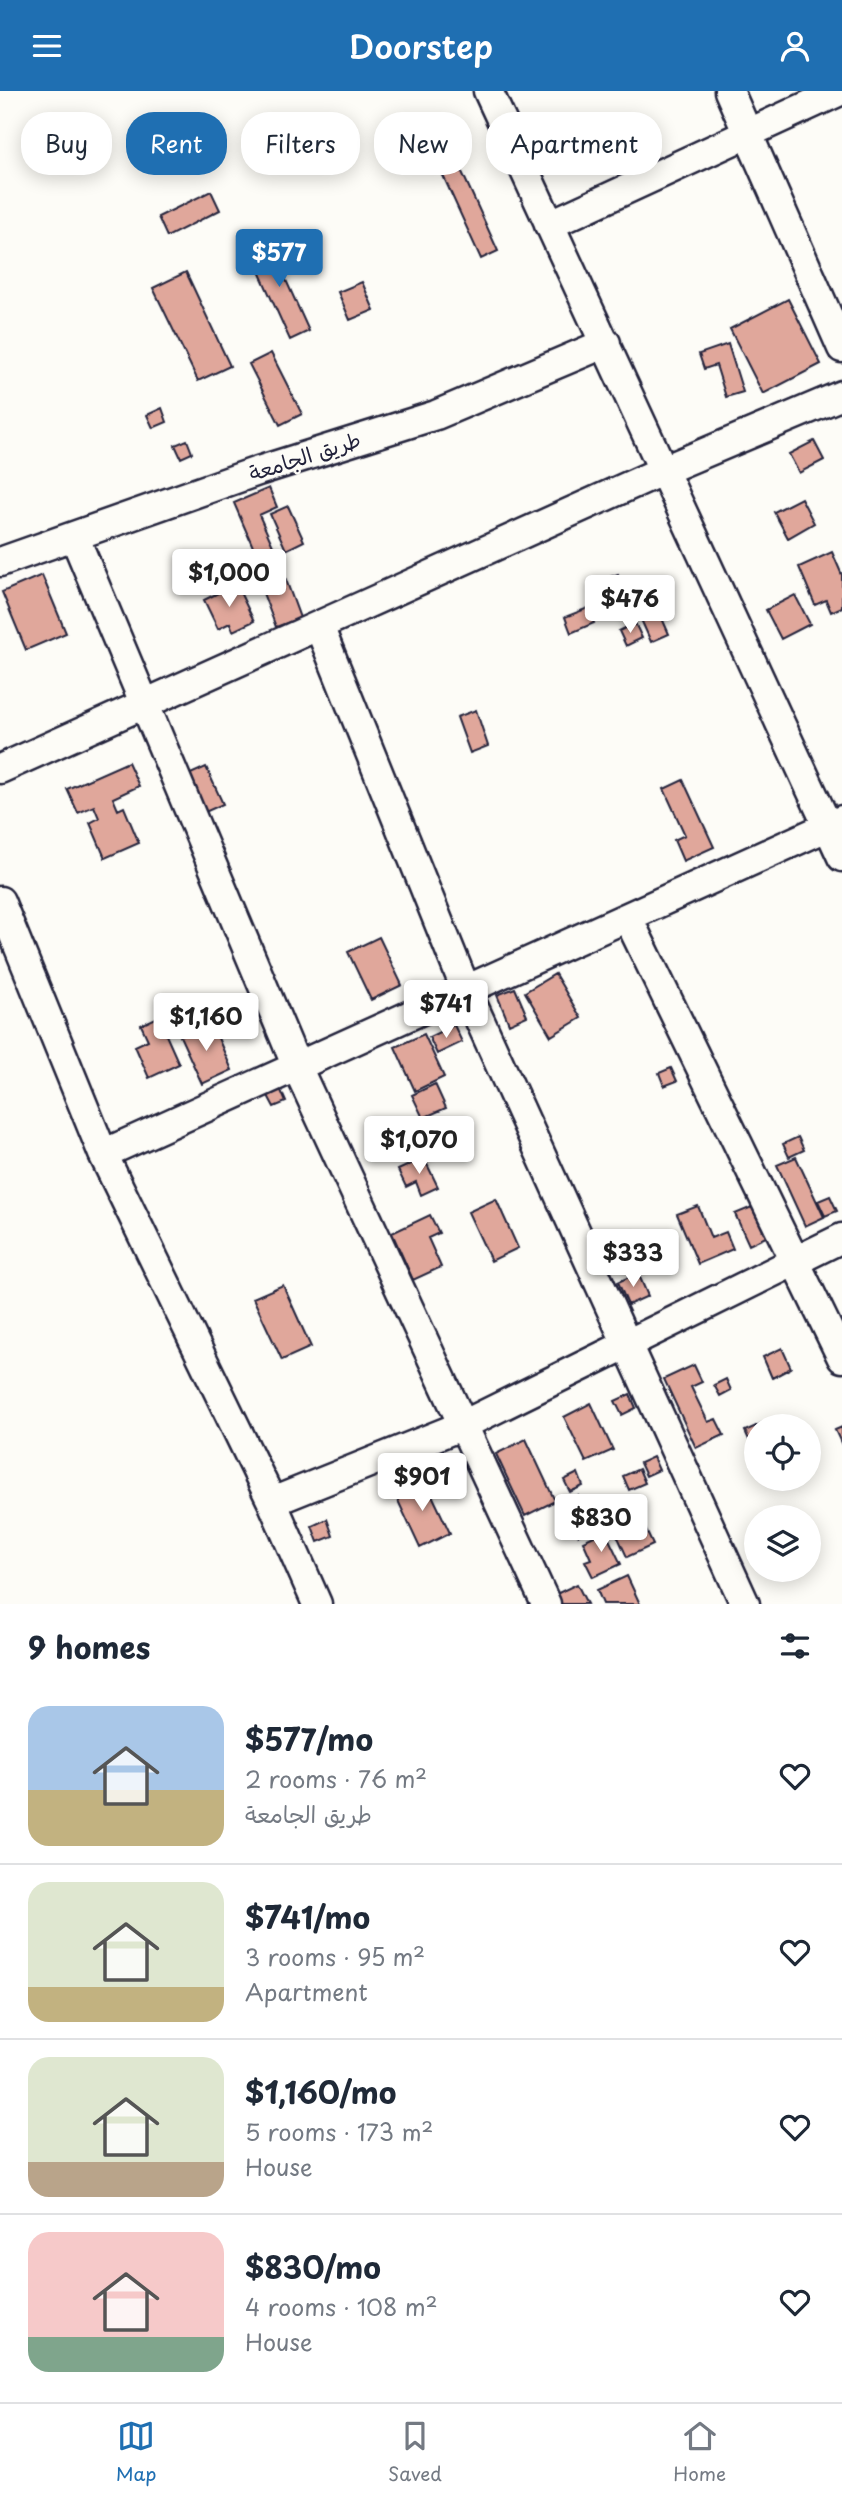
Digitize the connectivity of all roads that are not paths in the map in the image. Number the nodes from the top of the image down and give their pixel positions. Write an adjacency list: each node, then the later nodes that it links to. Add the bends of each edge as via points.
1 (488, 91): 5 (street)
2 (729, 91): 4 (street)
3 (840, 91): 4 (street)
4 (747, 133): 5 (street); 7 (street)
5 (549, 225): 6 (street)
6 (606, 343): 9 (street); 10 (street, طريق الجامعة, via 436,415 258,471)
7 (842, 348)
8 (842, 395): 9 (street)
9 (664, 470): 12 (street); 15 (street)
10 (75, 538): 11 (street, طريق الجامعة); 13 (street)
11 (0, 562)
12 (319, 626): 13 (street); 19 (street)
13 (144, 704): 14 (street); 20 (street)
14 (0, 769)
15 (835, 823): 16 (street); 18 (street)
16 (842, 857)
17 (0, 901): 21 (street)
18 (628, 918): 19 (street); 23 (street)
19 (466, 991): 20 (street); 24 (street)
20 (296, 1067): 21 (street); 26 (street)
21 (103, 1154): 27 (street)
22 (842, 1238): 23 (street)
23 (796, 1260): 24 (street); 25 (street)
24 (627, 1344): 26 (street); 30 (street)
25 (842, 1358)
26 (461, 1426): 27 (street); 29 (street)
27 (272, 1502): 28 (street)
28 (317, 1604)
29 (546, 1604)
30 (745, 1604)

